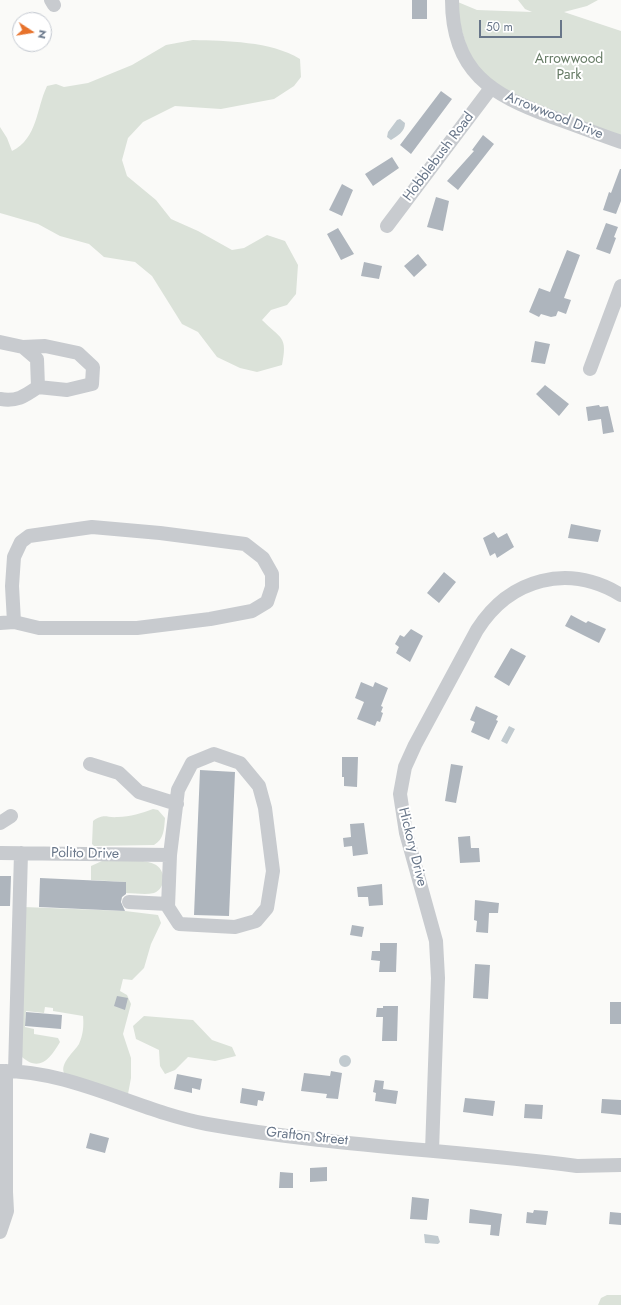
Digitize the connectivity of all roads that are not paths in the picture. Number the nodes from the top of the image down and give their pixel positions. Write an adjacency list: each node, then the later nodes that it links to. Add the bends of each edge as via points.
1 (452, 0): 2 (street, Arrowwood Drive, via 454,30 459,45 473,69)
2 (491, 88): 3 (street, Arrowwood Drive, via 522,106); 4 (street, Hobblebush Road)
3 (621, 142)
4 (387, 226)
5 (621, 286): 8 (street)
6 (0, 342): 7 (street)
7 (23, 347): 9 (street, via 37,359); 9 (street, via 45,346 78,353 93,367 92,384 67,390)
8 (590, 369)
9 (38, 387): 10 (street, via 21,399)
10 (0, 399)
11 (621, 595): 23 (street, Hickory Drive, via 595,583 559,578 535,583 513,592 502,600 477,630 405,767 400,794 401,806 406,833 433,925 438,959)
12 (14, 622): 12 (street, via 40,628 137,628 231,615 252,611 267,602 272,588 272,574 263,558 246,544 92,527 44,532 29,536 21,542 14,557); 13 (street)
13 (0, 623)
14 (90, 764): 15 (street, via 119,773 139,792)
15 (176, 804): 18 (street); 20 (street, via 178,790 192,763 214,754 240,763 259,786 265,808 273,871 267,908 256,922 235,927 179,924)
16 (0, 853): 17 (street, Polito Drive)
17 (21, 853): 18 (street, Polito Drive); 21 (street)
18 (170, 855): 20 (street)
19 (129, 902): 20 (street)
20 (168, 904)
21 (7, 1071): 22 (street); 23 (street, Grafton Street, via 59,1078 169,1114 206,1123 291,1136)
22 (3, 1107): 25 (street)
23 (432, 1151): 24 (street, Grafton Street, via 578,1166)
24 (621, 1165)
25 (3, 1192): 26 (street, via 7,1211)
26 (0, 1232)

